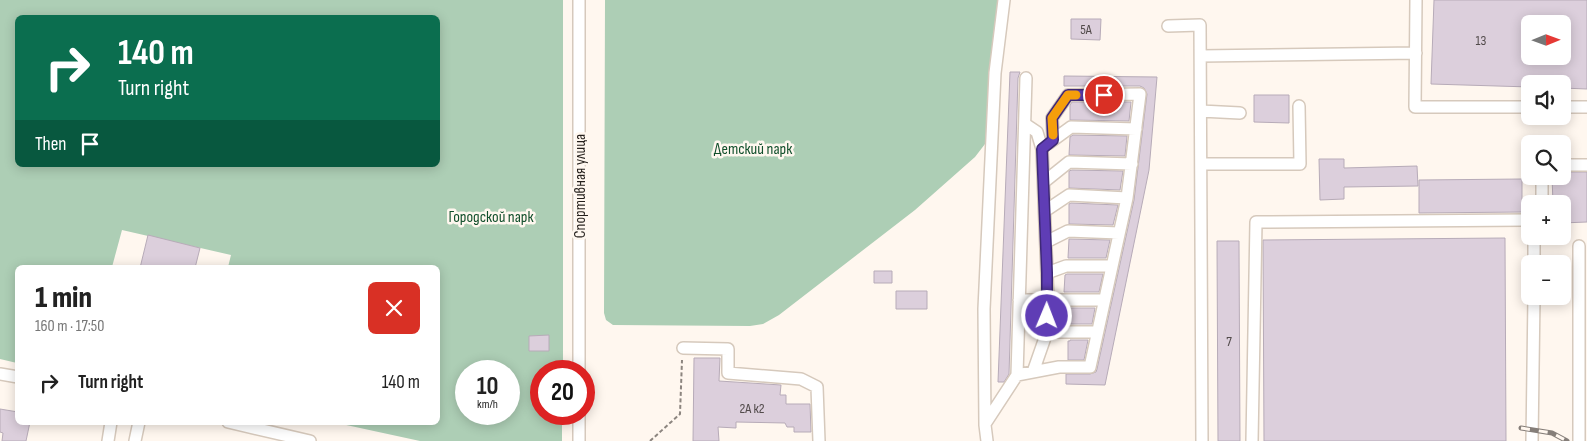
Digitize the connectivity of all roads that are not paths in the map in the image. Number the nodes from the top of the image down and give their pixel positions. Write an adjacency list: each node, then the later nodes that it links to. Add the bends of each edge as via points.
1 (579, 0): 38 (street, Спортивная улица)
2 (1004, 0): 47 (street, via 996,73 984,299)
3 (1416, 0): 5 (street)
4 (1168, 26): 6 (street, via 1200,25)
5 (1416, 53): 6 (street); 9 (street, via 1415,107)
6 (1201, 56): 12 (street)
7 (1026, 78): 14 (street)
8 (1299, 106): 19 (street, via 1300,164)
9 (1521, 107)
10 (1571, 107): 11 (street)
11 (1587, 107)
12 (1201, 111): 13 (street); 19 (street)
13 (1240, 112)
14 (1025, 124): 17 (street, via 1036,132); 31 (street)
15 (1136, 129): 16 (street, via 1071,127); 16 (street, via 1140,94 1068,95 1052,118); 18 (street)
16 (1053, 140): 17 (street)
17 (1042, 149): 22 (street)
18 (1132, 164): 22 (street, via 1069,162); 23 (street)
19 (1201, 164): 54 (street)
20 (1587, 165): 21 (street)
21 (1571, 166)
22 (1044, 182): 24 (street)
23 (1127, 198): 24 (street, via 1069,196); 26 (street)
24 (1045, 211): 27 (street)
25 (1521, 220): 55 (street, via 1256,222)
26 (1119, 233): 27 (street, via 1068,231); 29 (street)
27 (1046, 242): 30 (street)
28 (1580, 246): 57 (street)
29 (1112, 266): 30 (street, via 1066,266); 33 (street)
30 (1047, 273): 32 (street)
31 (1020, 300): 32 (street); 41 (street)
32 (1048, 300): 33 (street); 35 (street)
33 (1104, 300): 36 (street)
34 (1534, 305): 56 (street)
35 (1047, 332): 36 (street); 39 (street)
36 (1098, 332): 39 (street, via 1090,367 1059,367)
37 (683, 348): 52 (street, via 728,349 728,373 801,379 817,387)
38 (579, 360)
39 (1033, 372): 41 (street)
40 (0, 374): 42 (street)
41 (1017, 375): 47 (street)
42 (15, 377)
43 (111, 425): 48 (street)
44 (138, 425): 49 (street)
45 (241, 425): 50 (street)
46 (579, 425): 51 (street)
47 (985, 425): 53 (street)
48 (108, 441)
49 (135, 441)
50 (310, 441)
51 (579, 441)
52 (819, 441)
53 (986, 441)
54 (1202, 441)
55 (1252, 441)
56 (1532, 441)
57 (1579, 441)

